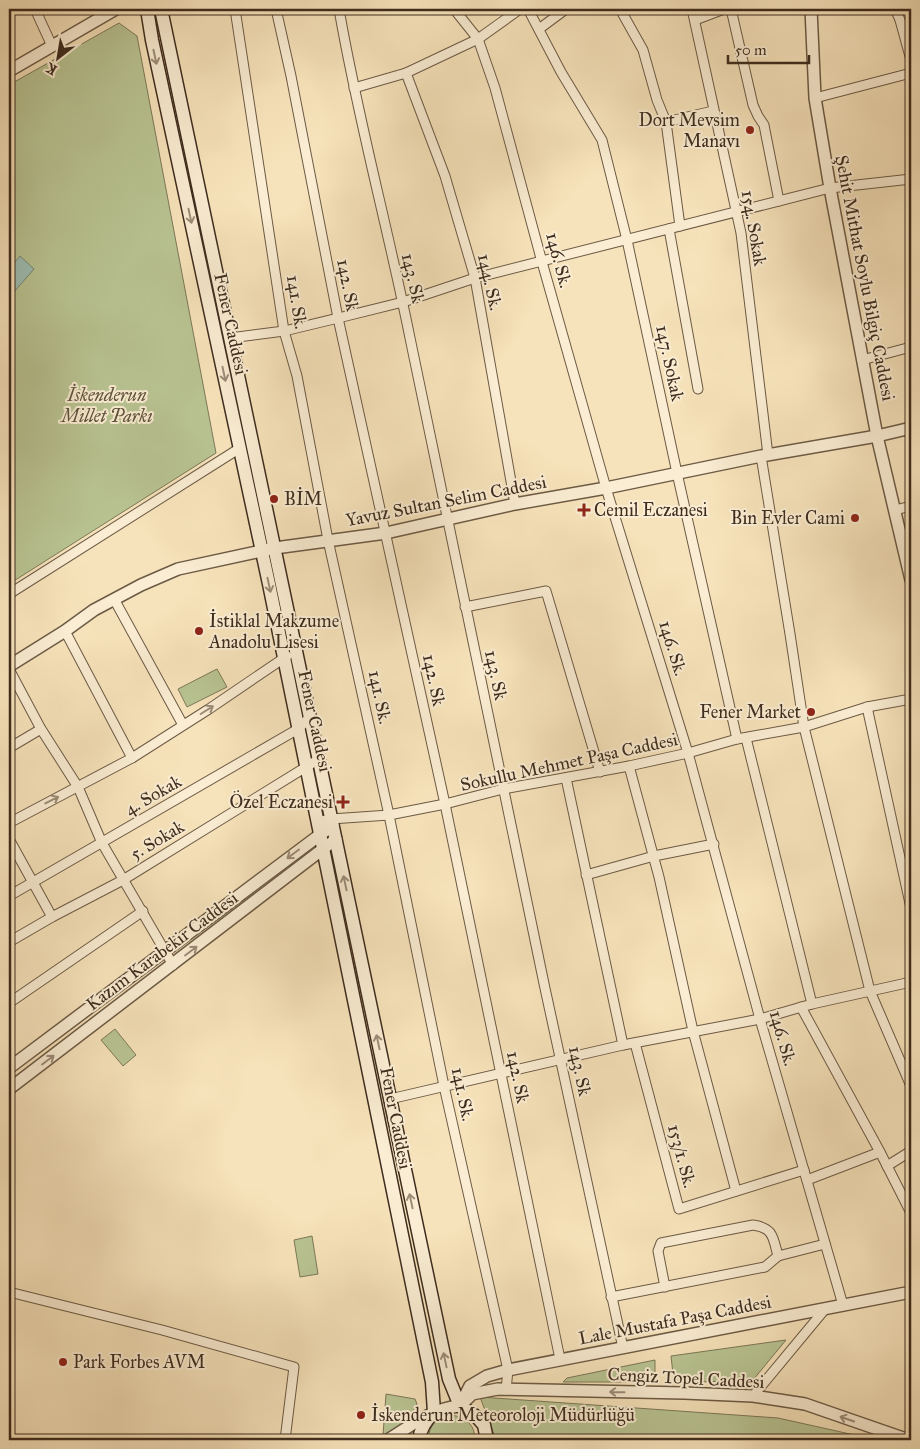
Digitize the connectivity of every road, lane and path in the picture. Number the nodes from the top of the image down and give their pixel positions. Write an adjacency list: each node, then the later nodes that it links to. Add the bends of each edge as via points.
1 (35, 9): 22 (street)
2 (116, 9): 18 (street)
3 (147, 9): 49 (main road, Fener Caddesi, one-way to 49)
4 (161, 9): 43 (main road, Fener Caddesi)
5 (235, 9): 42 (street, 141. Sk.)
6 (276, 9): 41 (street, 142. Sk, via 292,76)
7 (339, 9): 27 (street, 143. Sk)
8 (454, 9): 21 (street, 146. Sk.)
9 (520, 9): 21 (street)
10 (528, 9): 20 (street, 147. Sokak)
11 (566, 9): 20 (street)
12 (620, 9): 30 (street, via 643,50)
13 (692, 9): 19 (street, 154. Sokak)
14 (724, 9): 19 (street)
15 (731, 9): 33 (street, via 752,105 764,125)
16 (811, 9): 28 (street, Şehit Mithat Soylu Bilgiç Caddesi)
17 (894, 9): 23 (street)
18 (102, 12): 22 (street)
19 (695, 20): 29 (street, 154. Sokak)
20 (539, 29): 37 (street, 147. Sokak, via 602,140)
21 (478, 39): 26 (street); 38 (street, 146. Sk., via 495,88)
22 (52, 46): 24 (street)
23 (911, 60)
24 (9, 71)
25 (911, 73): 28 (street)
26 (406, 74): 27 (street); 39 (street, 144. Sk., via 445,176)
27 (354, 88): 40 (street, 143. Sk)
28 (814, 98): 32 (street, Şehit Mithat Soylu Bilgiç Caddesi)
29 (713, 112): 30 (street); 34 (street, 154. Sokak)
30 (666, 122): 35 (street)
31 (911, 179): 32 (street)
32 (830, 188): 33 (street); 45 (street, Şehit Mithat Soylu Bilgiç Caddesi)
33 (779, 201): 34 (street)
34 (735, 212): 35 (street); 50 (street, 154. Sokak, via 741,233)
35 (680, 226): 36 (street)
36 (668, 229): 37 (street); 46 (street)
37 (627, 240): 38 (street); 51 (street, 147. Sokak)
38 (542, 262): 39 (street); 52 (street, 146. Sk.)
39 (475, 278): 40 (street); 53 (street, 144. Sk.)
40 (402, 302): 41 (street); 56 (street, 143. Sk)
41 (338, 318): 42 (street); 57 (street, 142. Sk)
42 (284, 331): 43 (street); 58 (street, 141. Sk., via 297,376)
43 (230, 338): 59 (main road, Fener Caddesi)
44 (911, 347): 45 (street)
45 (862, 360): 48 (street, Şehit Mithat Soylu Bilgiç Caddesi)
46 (698, 389)
47 (911, 428): 48 (street, Yavuz Sultan Selim Caddesi)
48 (877, 436): 50 (street, Yavuz Sultan Selim Caddesi); 55 (street, Şehit Mithat Soylu Bilgiç Caddesi)
49 (240, 448): 60 (main road, Fener Caddesi); 63 (street)
50 (764, 456): 51 (street, Yavuz Sultan Selim Caddesi); 74 (street, 154. Sokak)
51 (677, 473): 52 (street, Yavuz Sultan Selim Caddesi); 77 (street, 147. Sokak)
52 (606, 488): 53 (street, Yavuz Sultan Selim Caddesi); 79 (street, 146. Sk.)
53 (515, 504): 56 (street, Yavuz Sultan Selim Caddesi)
54 (911, 506): 55 (street)
55 (894, 510): 61 (street, Şehit Mithat Soylu Bilgiç Caddesi)
56 (447, 520): 57 (street, Yavuz Sultan Selim Caddesi); 65 (street, 143. Sk)
57 (386, 533): 58 (street, Yavuz Sultan Selim Caddesi); 88 (street, 142. Sk)
58 (328, 540): 59 (street, Yavuz Sultan Selim Caddesi); 89 (street, 141. Sk.)
59 (275, 548): 60 (street, Yavuz Sultan Selim Caddesi); 67 (main road, Fener Caddesi)
60 (262, 551): 64 (street, Yavuz Sultan Selim Caddesi, via 178,569); 68 (main road, Fener Caddesi, one-way to 68)
61 (909, 558): 62 (street, Şehit Mithat Soylu Bilgiç Caddesi)
62 (911, 580)
63 (9, 594)
64 (114, 599): 66 (street, Yavuz Sultan Selim Caddesi); 73 (street)
65 (465, 607): 84 (street, via 546,591); 87 (street, 143. Sk)
66 (65, 631): 69 (street, Yavuz Sultan Selim Caddesi); 80 (street)
67 (296, 648): 68 (street); 72 (main road, Fener Caddesi)
68 (284, 658): 73 (street, one-way to 68); 76 (main road, Fener Caddesi)
69 (9, 667): 75 (street)
70 (911, 699): 71 (street, Sokullu Mehmet Paşa Caddesi)
71 (867, 707): 74 (street, Sokullu Mehmet Paşa Caddesi); 103 (street)
72 (310, 717): 76 (street, 4. Sokak); 81 (main road, Fener Caddesi)
73 (183, 725): 80 (street)
74 (804, 727): 77 (street, Sokullu Mehmet Paşa Caddesi); 110 (street, 154. Sokak)
75 (41, 729): 78 (street); 86 (street)
76 (298, 729): 83 (main road, Fener Caddesi); 95 (street, 4. Sokak)
77 (742, 739): 79 (street, Sokullu Mehmet Paşa Caddesi); 112 (street, 147. Sokak)
78 (9, 748)
79 (688, 753): 82 (street, Sokullu Mehmet Paşa Caddesi); 96 (street, 146. Sk.)
80 (132, 758): 86 (street)
81 (319, 759): 83 (street, 5. Sokak); 91 (main road, Fener Caddesi)
82 (629, 766): 84 (street, Sokullu Mehmet Paşa Caddesi); 98 (street)
83 (307, 767): 92 (main road, Fener Caddesi); 100 (street, 5. Sokak)
84 (600, 772): 85 (street, Sokullu Mehmet Paşa Caddesi)
85 (566, 778): 87 (street, Sokullu Mehmet Paşa Caddesi); 99 (street)
86 (78, 787): 90 (street, one-way to 86); 95 (street)
87 (503, 789): 88 (street, Sokullu Mehmet Paşa Caddesi); 118 (street, 143. Sk)
88 (445, 804): 89 (street, Sokullu Mehmet Paşa Caddesi); 120 (street, 142. Sk)
89 (389, 815): 91 (street, Sokullu Mehmet Paşa Caddesi); 121 (street, 141. Sk.)
90 (9, 822)
91 (332, 822): 92 (street, Kazım Karabekir Caddesi); 94 (main road, Fener Caddesi)
92 (319, 827): 97 (main road, Fener Caddesi); 107 (street, Kazım Karabekir Caddesi, one-way to 107)
93 (9, 839): 101 (street)
94 (336, 839): 97 (street, Kazım Karabekir Caddesi); 124 (main road, Fener Caddesi, one-way to 94)
95 (102, 843): 100 (street); 101 (street, 4. Sokak)
96 (714, 844): 98 (street); 114 (street, 146. Sk.)
97 (324, 850): 108 (street, Kazım Karabekir Caddesi, one-way to 97); 146 (main road, Fener Caddesi, via 432,1382)
98 (654, 856): 99 (street); 115 (street)
99 (586, 875): 117 (street)
100 (123, 880): 104 (street); 105 (street, 5. Sokak)
101 (32, 883): 102 (street, 4. Sokak); 105 (street)
102 (9, 896)
103 (911, 908)
104 (143, 911): 107 (street); 111 (street)
105 (52, 917): 106 (street, 5. Sokak)
106 (9, 942)
107 (165, 951): 108 (street); 119 (street, Kazım Karabekir Caddesi)
108 (173, 965): 123 (street, Kazım Karabekir Caddesi, one-way to 108)
109 (911, 982): 110 (street)
110 (870, 991): 112 (street); 122 (street)
111 (9, 1003)
112 (812, 1004): 113 (street)
113 (801, 1007): 114 (street); 126 (street)
114 (760, 1019): 115 (street); 128 (street, 146. Sk.)
115 (693, 1032): 116 (street); 130 (street)
116 (635, 1043): 117 (street); 130 (street, 153/1. Sk., via 679,1208)
117 (623, 1045): 118 (street)
118 (560, 1058): 120 (street); 137 (street, 143. Sk)
119 (9, 1068)
120 (500, 1074): 121 (street); 141 (street, 142. Sk)
121 (444, 1086): 124 (street); 142 (street, 141. Sk.)
122 (911, 1086)
123 (9, 1090)
124 (390, 1099): 145 (main road, Fener Caddesi, one-way to 124, via 449,1379)
125 (911, 1151): 127 (street)
126 (880, 1152): 127 (street); 129 (street)
127 (887, 1166): 131 (street)
128 (804, 1170): 129 (street, 146. Sk.); 130 (street, 153/1. Sk.)
129 (807, 1180): 132 (street, 146. Sk.)
130 (736, 1191)
131 (911, 1213)
132 (825, 1244): 133 (street); 138 (street, 146. Sk.)
133 (778, 1256): 134 (street, via 765,1267); 134 (street, via 768,1230 753,1226 661,1243 658,1251)
134 (665, 1287): 137 (street)
135 (9, 1292): 147 (street, via 162,1330 294,1368)
136 (911, 1292): 138 (street, Lale Mustafa Paşa Caddesi)
137 (611, 1297): 140 (street, 143. Sk)
138 (843, 1305): 139 (street, Lale Mustafa Paşa Caddesi)
139 (826, 1308): 140 (street, Lale Mustafa Paşa Caddesi); 144 (street)
140 (622, 1348): 141 (street, Lale Mustafa Paşa Caddesi)
141 (560, 1359): 142 (street, Lale Mustafa Paşa Caddesi)
142 (508, 1370): 143 (street, 141. Sk.); 145 (street, Lale Mustafa Paşa Caddesi, via 487,1376 470,1386)
143 (506, 1390): 144 (street, Cengiz Topel Caddesi, one-way to 143); 145 (street, Cengiz Topel Caddesi, via 472,1394)
144 (753, 1396): 151 (street, Cengiz Topel Caddesi, one-way to 144, via 805,1404)
145 (460, 1406): 146 (street); 150 (main road, via 478,1417)
146 (434, 1412): 148 (street); 149 (main road, via 425,1421)
147 (284, 1440)
148 (388, 1440)
149 (419, 1440)
150 (487, 1440)
151 (909, 1440)

